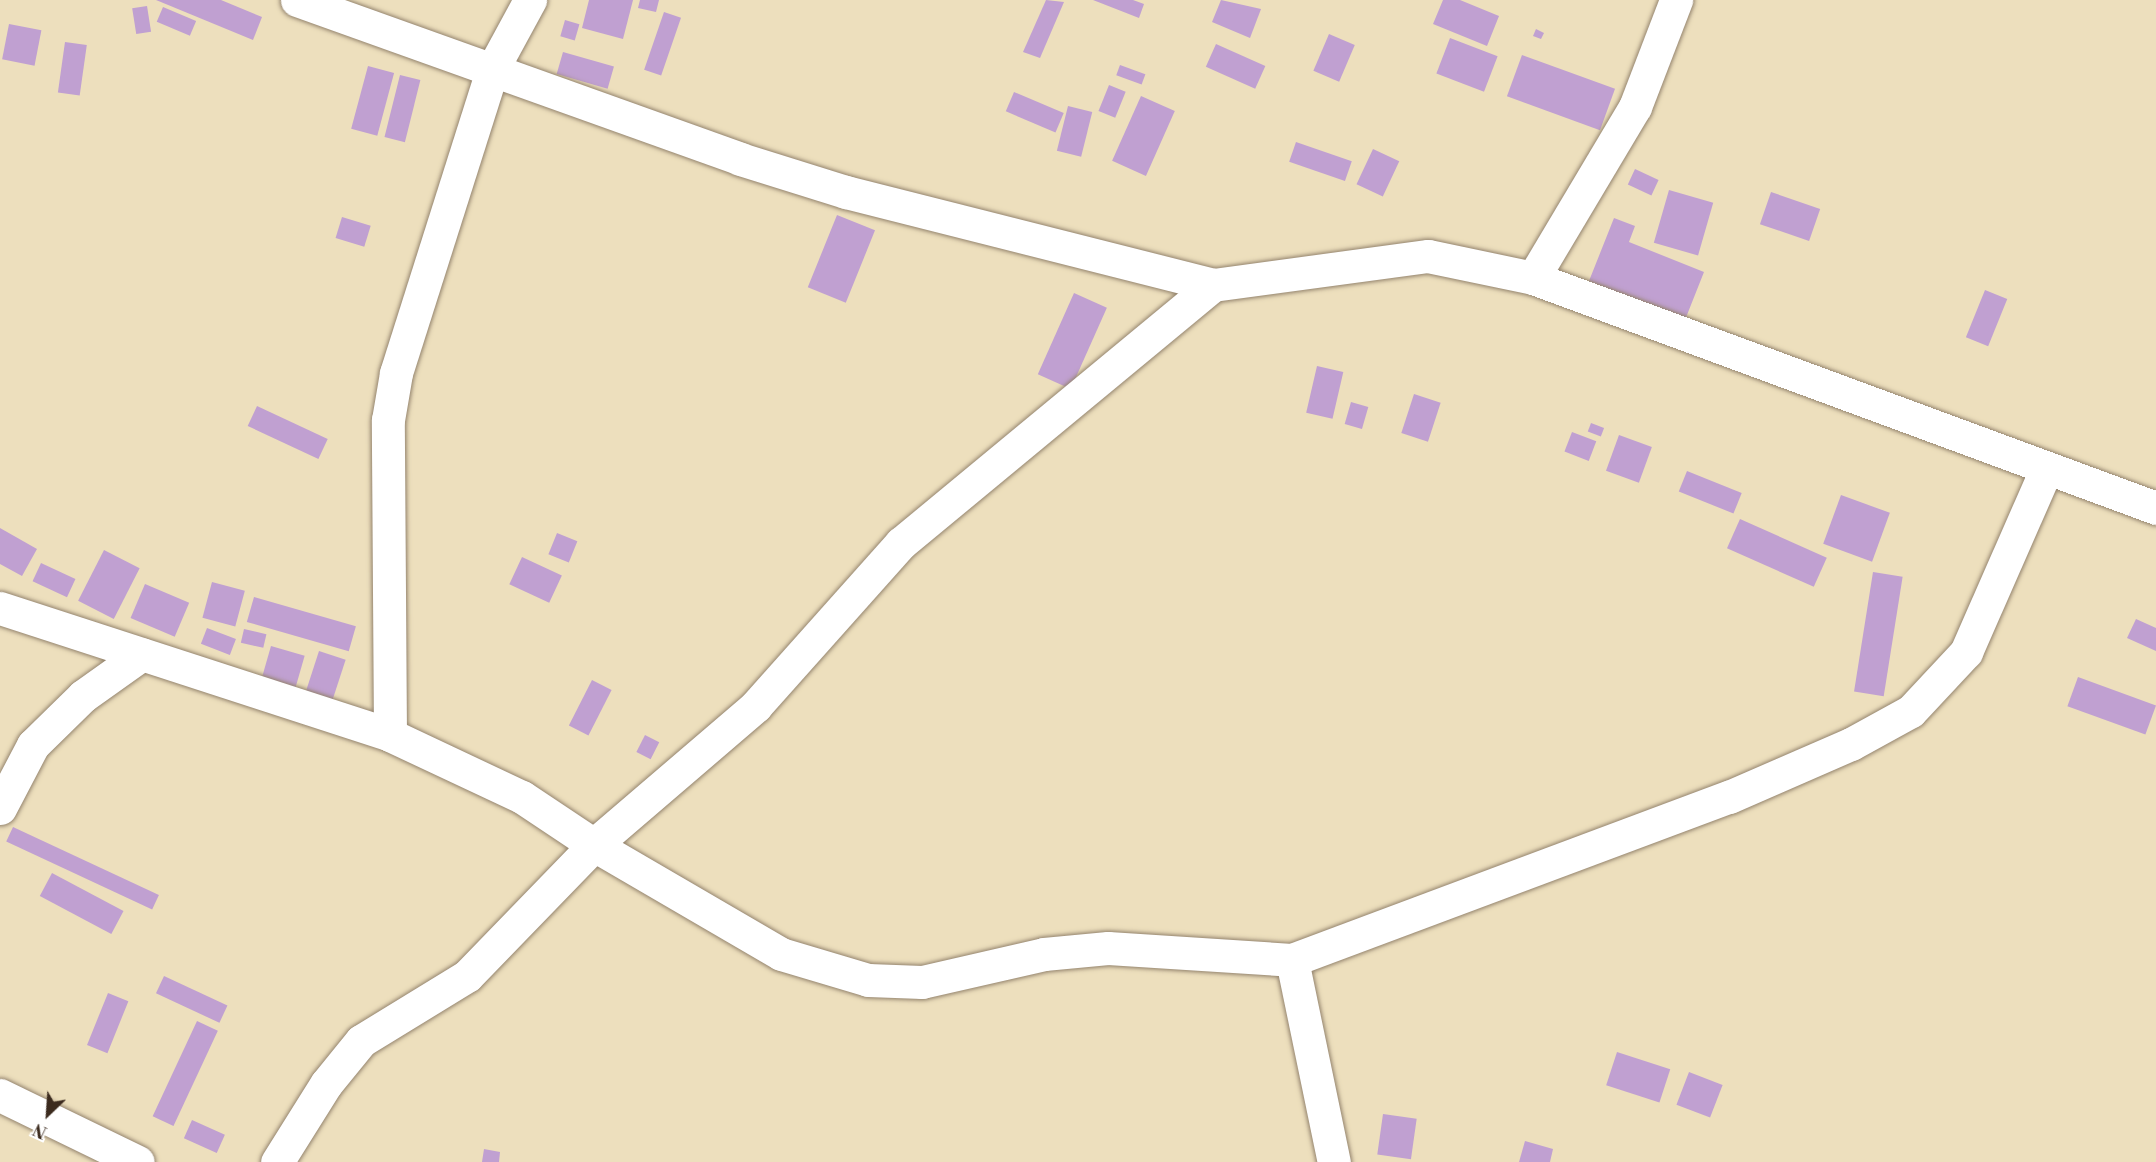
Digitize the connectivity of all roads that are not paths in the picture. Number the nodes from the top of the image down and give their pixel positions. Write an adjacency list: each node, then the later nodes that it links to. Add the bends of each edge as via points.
1 (297, 0): 4 (street)
2 (530, 0): 4 (street)
3 (1676, 0): 5 (street, via 1635,106)
4 (492, 70): 6 (street, via 846,192); 11 (street, via 396,373 388,420)
5 (1533, 278): 6 (street, via 1428,256); 7 (street)
6 (1214, 285): 13 (street, via 901,543 756,706)
7 (2046, 470): 8 (street); 14 (street, via 1966,652 1911,711 1851,744 1729,797)
8 (2156, 508)
9 (0, 608): 10 (street)
10 (142, 654): 11 (street); 12 (street, via 83,696 33,745)
11 (390, 735): 13 (street, via 522,796)
12 (0, 808)
13 (594, 845): 14 (street, via 781,954 868,980 922,982 1044,954 1108,948); 17 (street, via 467,976 361,1041 326,1084)
14 (1292, 960): 18 (street)
15 (0, 1095): 16 (street)
16 (138, 1162)
17 (277, 1162)
18 (1334, 1162)

